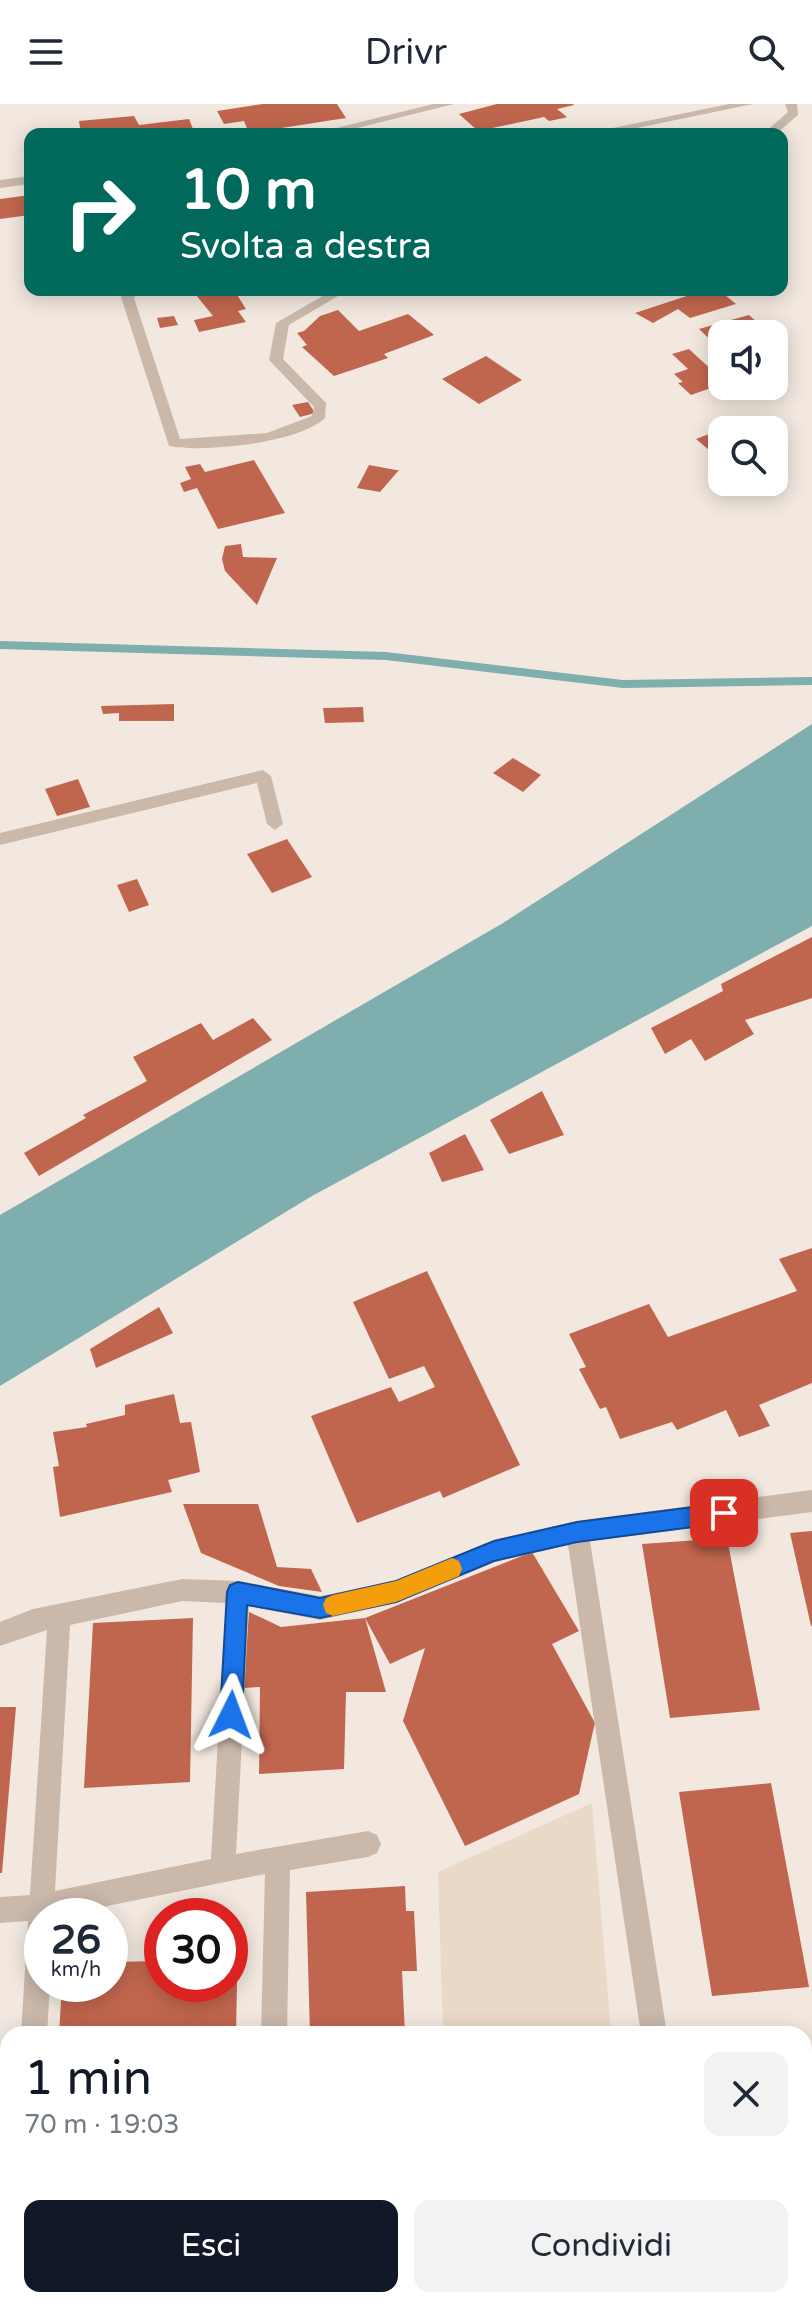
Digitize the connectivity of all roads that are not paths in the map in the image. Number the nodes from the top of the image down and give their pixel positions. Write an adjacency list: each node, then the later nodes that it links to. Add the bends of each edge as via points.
1 (448, 104): 4 (street)
2 (747, 104): 5 (street)
3 (791, 104): 6 (street, via 794,113)
4 (344, 128)
5 (621, 128)
6 (776, 128)
7 (24, 181): 8 (street)
8 (0, 184)
9 (128, 296): 10 (street, via 174,443 301,430 318,418 321,406 276,360 283,323)
10 (331, 296)
11 (275, 824): 12 (street, via 263,776)
12 (0, 839)
13 (812, 1501): 14 (street)
14 (577, 1532): 15 (street, via 494,1551 396,1592 320,1608); 28 (street)
15 (238, 1592): 16 (street, via 182,1590); 20 (street)
16 (59, 1616): 17 (street); 21 (street)
17 (0, 1634)
18 (368, 1844): 19 (street)
19 (278, 1859): 20 (street); 27 (street)
20 (223, 1869): 22 (street)
21 (41, 1898)
22 (83, 1898)
23 (24, 1908): 24 (street)
24 (0, 1910)
25 (36, 2002): 26 (street)
26 (34, 2026)
27 (274, 2026)
28 (653, 2026)

